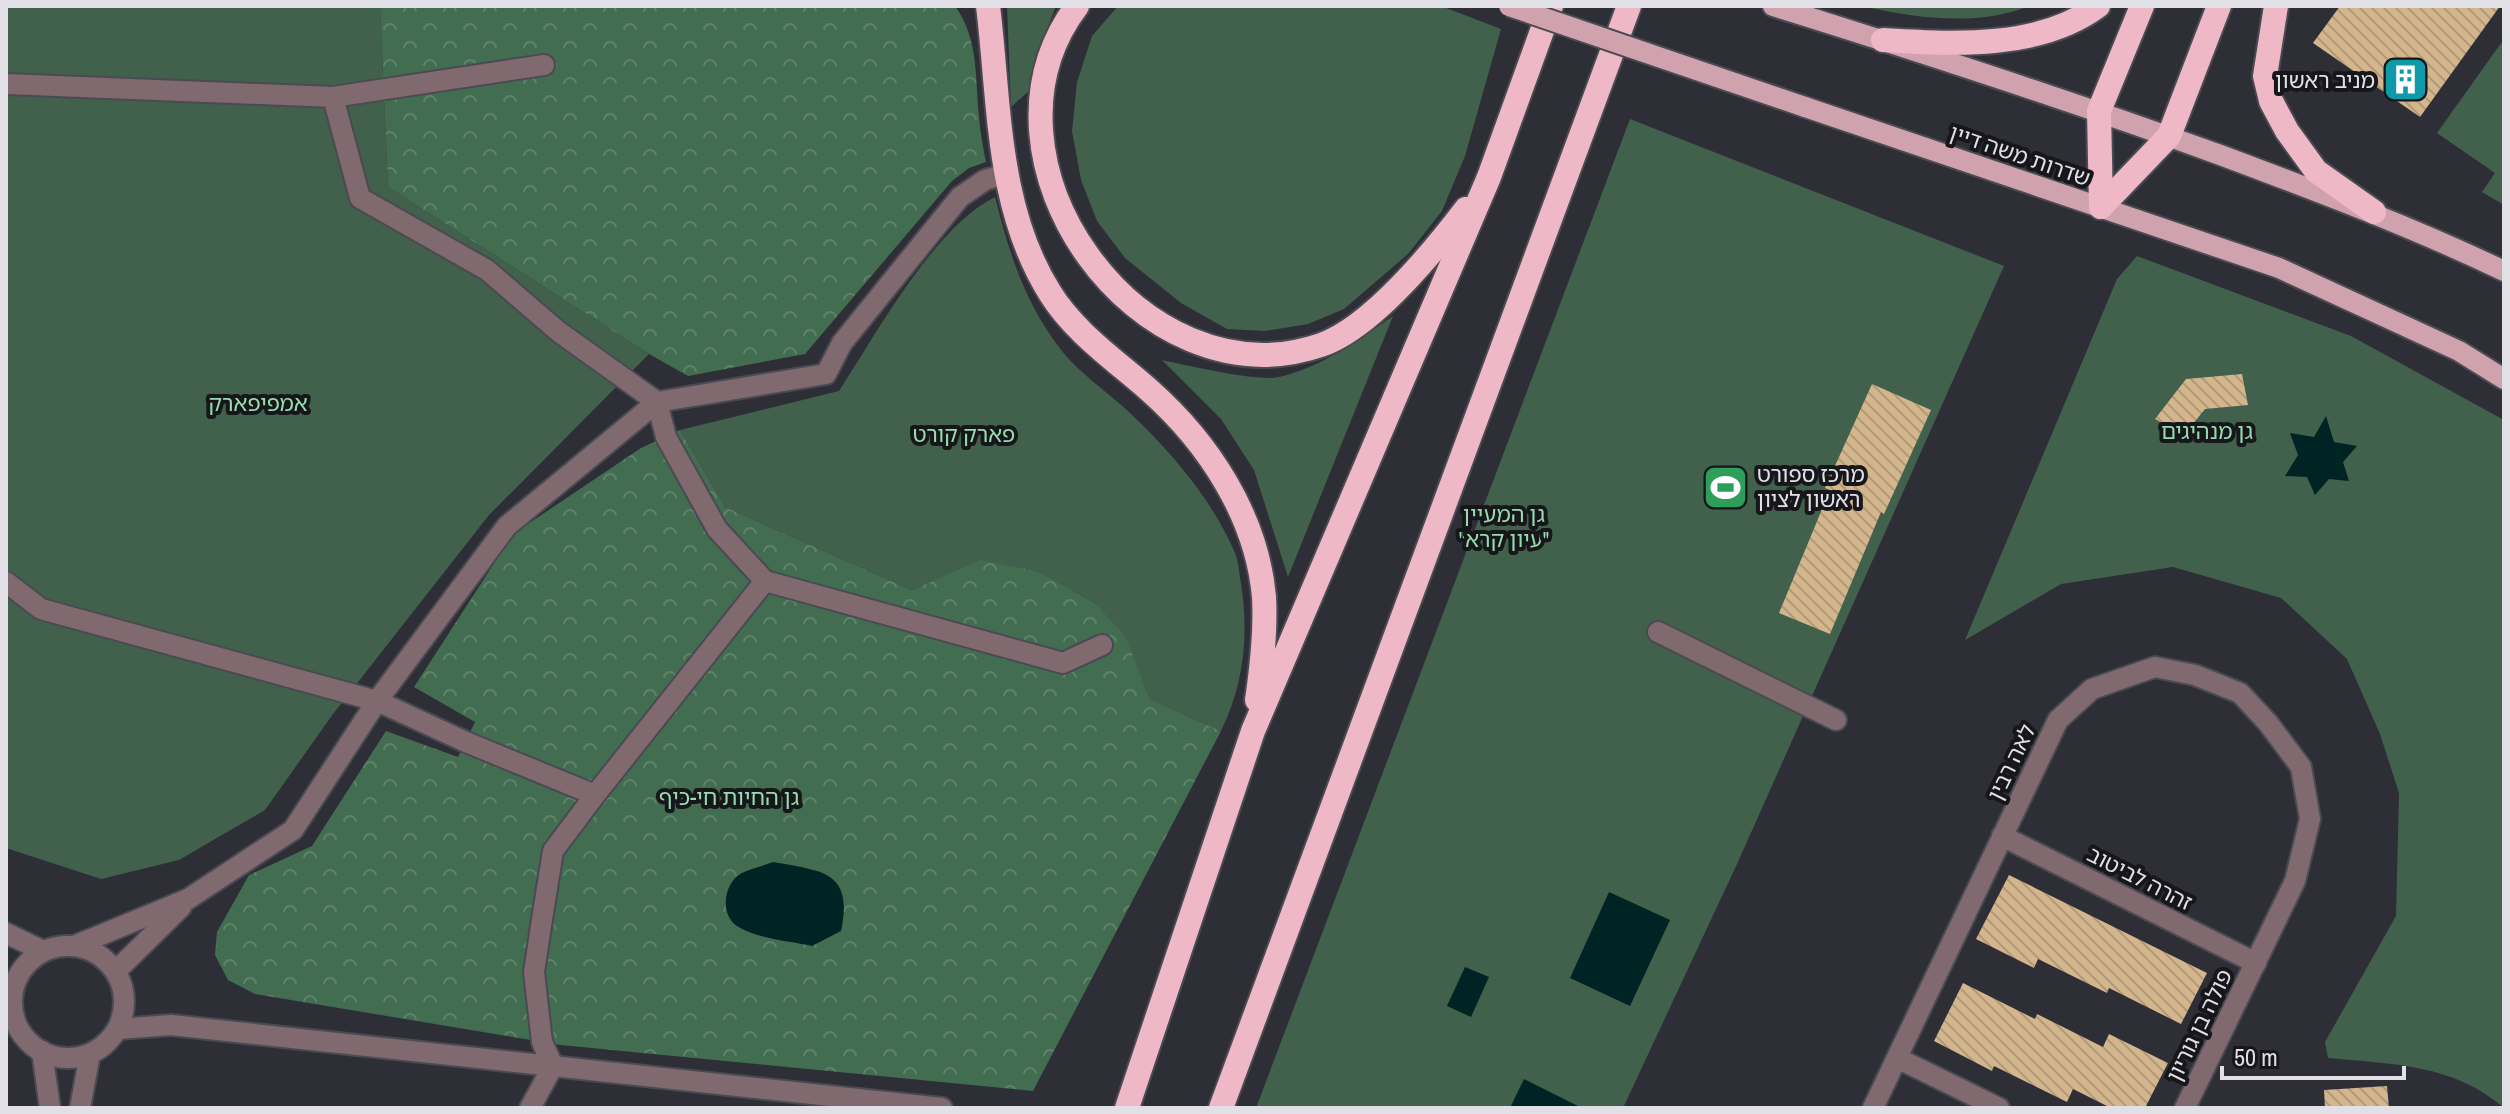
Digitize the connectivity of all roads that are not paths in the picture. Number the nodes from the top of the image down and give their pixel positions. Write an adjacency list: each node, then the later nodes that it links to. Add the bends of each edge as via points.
1 (980, 6): 14 (highway)
2 (988, 6): 14 (highway)
3 (1077, 6): 22 (highway, via 1053,50 1043,86 1045,162 1060,208 1084,252 1113,286 1186,340 1222,352 1258,355 1323,344 1358,324 1402,285)
4 (1509, 6): 23 (main road, שדרות משה דיין, bridge)
5 (1551, 6): 22 (highway)
6 (1629, 6): 18 (highway)
7 (1639, 6): 18 (highway)
8 (1773, 6): 13 (main road)
9 (2098, 6): 13 (highway, via 2054,28 2019,37 1934,43)
10 (2142, 6): 19 (highway)
11 (2219, 6): 20 (highway)
12 (2276, 6): 24 (highway, via 2265,76 2271,101 2316,171)
13 (1883, 40): 19 (main road)
14 (993, 43): 21 (highway)
15 (544, 65): 17 (street)
16 (6, 84): 17 (street)
17 (333, 97): 27 (street, via 360,198 487,270 559,332)
18 (1596, 99): 57 (highway)
19 (2099, 111): 20 (main road); 23 (highway)
20 (2169, 136): 23 (highway); 24 (main road)
21 (1005, 174): 27 (street, via 960,197 842,343 826,374); 34 (highway, via 1025,242 1050,294 1078,328 1189,430 1240,508 1258,558 1264,597)
22 (1489, 177): 34 (highway)
23 (2101, 207): 26 (main road, שדרות משה דיין, via 2279,268 2459,351)
24 (2374, 212): 25 (main road)
25 (2504, 271)
26 (2504, 379)
27 (657, 402): 28 (street, via 666,437 717,529); 32 (street, via 507,526)
28 (765, 581): 31 (street, via 1063,663); 35 (street)
29 (6, 582): 32 (street, via 41,609)
30 (1658, 632): 33 (street)
31 (1102, 645)
32 (377, 701): 35 (street); 37 (street, via 293,830)
33 (1836, 720)
34 (1253, 731): 56 (highway)
35 (595, 795): 50 (street, via 553,851 545,898 534,972 542,1042)
36 (2002, 836): 41 (street, זהרה לביטוב); 41 (street, לאה רבין, via 2058,720 2092,689 2155,667 2195,675 2240,693 2301,767 2310,819 2295,881); 49 (street, לאה רבין)
37 (188, 899): 39 (street); 42 (street)
38 (6, 933): 40 (street)
39 (74, 946): 40 (street); 42 (street, via 91,950)
40 (43, 951): 43 (street)
41 (2256, 963): 60 (street, פולה בן גוריון)
42 (116, 971): 44 (street)
43 (9, 988): 47 (street, via 18,1027)
44 (125, 1002): 45 (street); 46 (street)
45 (171, 1025): 46 (street); 50 (street)
46 (118, 1029): 48 (street)
47 (42, 1051): 48 (street, via 57,1057); 52 (street)
48 (90, 1054): 53 (street)
49 (1897, 1058): 58 (street, לאה רבין); 59 (street)
50 (553, 1066): 51 (street); 54 (street)
51 (863, 1104): 55 (street)
52 (50, 1108)
53 (80, 1108)
54 (530, 1108)
55 (942, 1108)
56 (1127, 1108)
57 (1221, 1108)
58 (1873, 1108)
59 (1999, 1108)
60 (2185, 1108)

